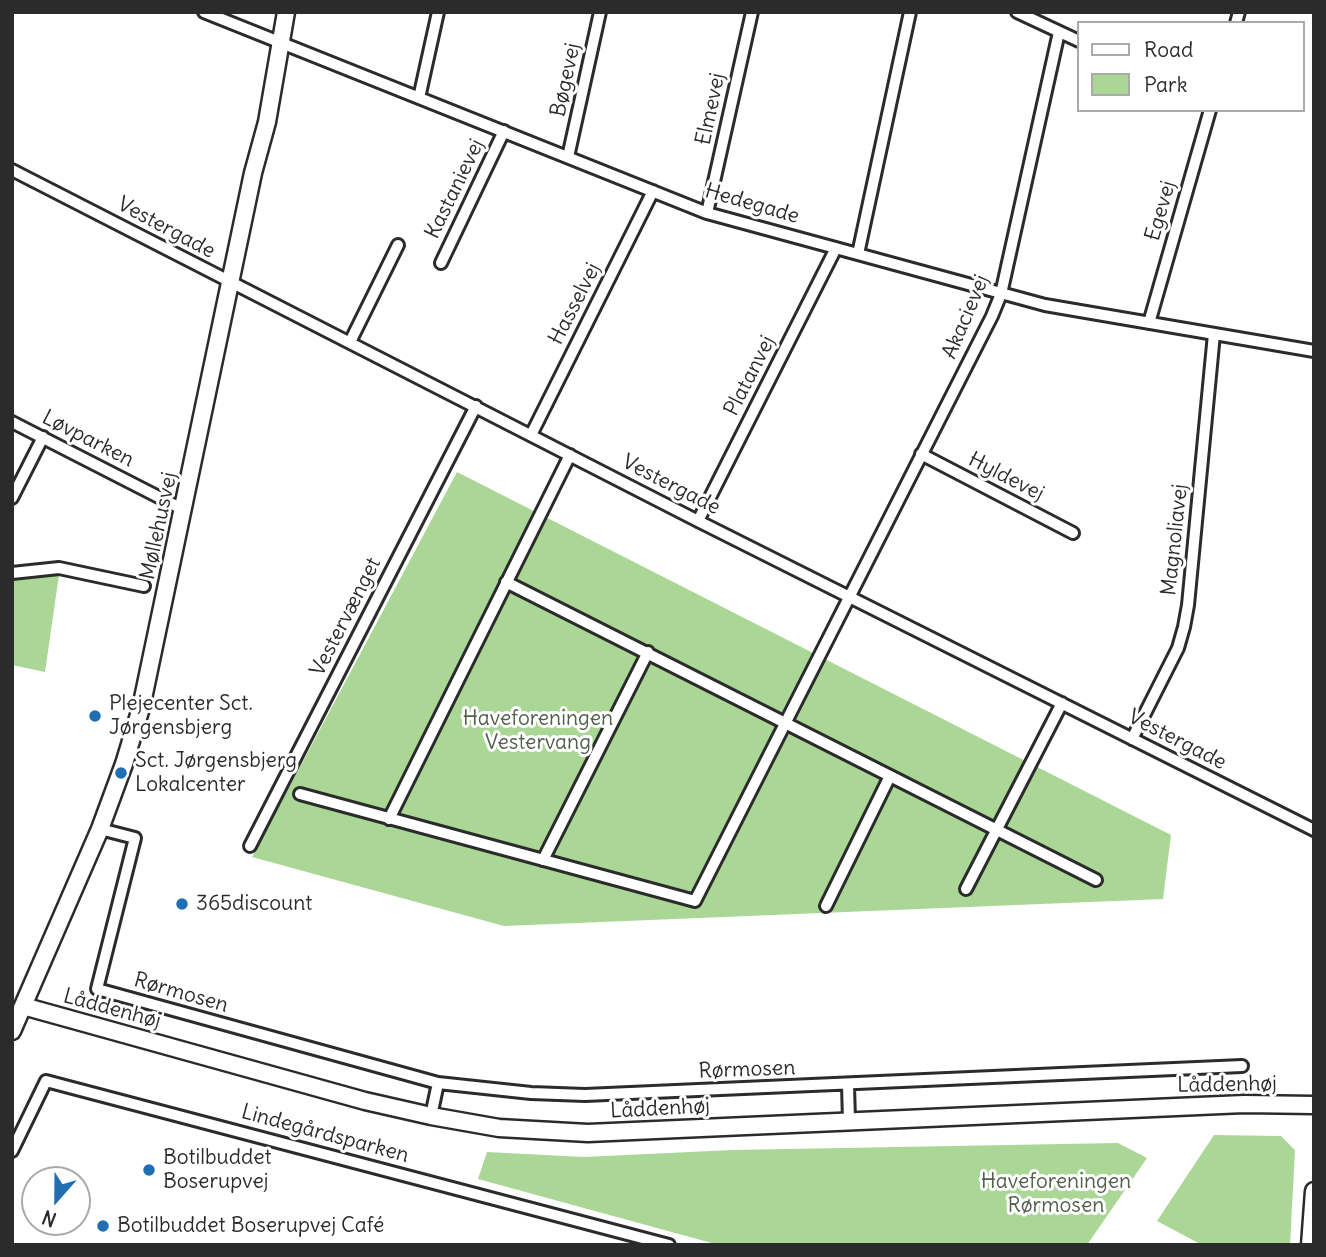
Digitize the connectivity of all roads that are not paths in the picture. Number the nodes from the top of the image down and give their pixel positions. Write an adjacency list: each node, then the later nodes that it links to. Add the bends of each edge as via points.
1 (204, 12): 10 (street, Hedegade)
2 (286, 12): 10 (street, Møllehusvej)
3 (438, 12): 11 (street)
4 (600, 12): 14 (street, Bøgevej)
5 (752, 12): 17 (street, Elmevej)
6 (910, 12): 20 (street)
7 (1017, 12): 8 (street)
8 (1059, 32): 9 (street); 23 (street, Akacievej)
9 (1078, 41)
10 (280, 44): 11 (street, Hedegade); 22 (street, Møllehusvej)
11 (419, 98): 13 (street, Hedegade)
12 (1209, 112): 24 (street, Egevej)
13 (504, 131): 14 (street, Hedegade); 21 (street, Kastanievej)
14 (568, 156): 16 (street, Hedegade)
15 (12, 170): 22 (street, Vestergade)
16 (653, 191): 17 (street, Hedegade); 30 (street, Hasselvej)
17 (707, 213): 19 (street, Hedegade)
18 (398, 245): 26 (street)
19 (835, 248): 20 (street, Hedegade); 36 (street, Platanvej)
20 (858, 254): 23 (street, Hedegade)
21 (441, 263)
22 (231, 283): 26 (street, Vestergade); 35 (street, Møllehusvej)
23 (1001, 294): 24 (street, Hedegade); 32 (street, Akacievej)
24 (1149, 323): 25 (street, Hedegade)
25 (1214, 334): 27 (street, Hedegade); 45 (street, Magnoliavej, via 1184,627)
26 (349, 342): 28 (street, Vestergade)
27 (1314, 351)
28 (476, 406): 30 (street, Vestergade); 52 (street, Vestervænget)
29 (12, 422): 31 (street, Løvparken)
30 (531, 435): 33 (street, Vestergade)
31 (43, 438): 34 (street); 35 (street, Løvparken)
32 (921, 454): 37 (street, Hyldevej); 41 (street, Akacievej)
33 (570, 456): 36 (street, Vestergade); 39 (street)
34 (12, 498)
35 (184, 510): 49 (street, Møllehusvej, via 141,708)
36 (698, 521): 41 (street, Vestergade)
37 (1073, 533)
38 (12, 573): 40 (street, via 59,568)
39 (506, 582): 42 (street); 48 (street)
40 (144, 586)
41 (850, 597): 43 (street, Vestergade); 44 (street)
42 (648, 652): 44 (street); 53 (street)
43 (1062, 703): 45 (street, Vestergade); 50 (street)
44 (787, 722): 46 (street); 53 (street, via 695,901)
45 (1132, 739): 51 (street, Vestergade)
46 (891, 776): 50 (street); 56 (street)
47 (300, 794): 48 (street)
48 (389, 819): 53 (street)
49 (100, 829): 57 (street, Møllehusvej); 60 (street, Rørmosen, via 135,838 97,989)
50 (998, 831): 54 (street); 55 (street)
51 (1314, 831)
52 (250, 846)
53 (543, 860)
54 (1096, 880)
55 (966, 889)
56 (826, 906)
57 (23, 1006): 58 (street, Møllehusvej); 63 (street, Låddenhøj)
58 (12, 1031)
59 (1242, 1066): 61 (street, Rørmosen)
60 (438, 1083): 61 (street, Rørmosen, via 585,1095); 63 (street)
61 (848, 1085): 64 (street)
62 (1314, 1105): 64 (street, Låddenhøj)
63 (431, 1116): 64 (street, Låddenhøj, via 499,1128 588,1133)
64 (849, 1121)
65 (12, 1151): 67 (street, Lindegårdsparken, via 46,1081)
66 (1314, 1191): 68 (street)
67 (669, 1245)
68 (1310, 1245)

